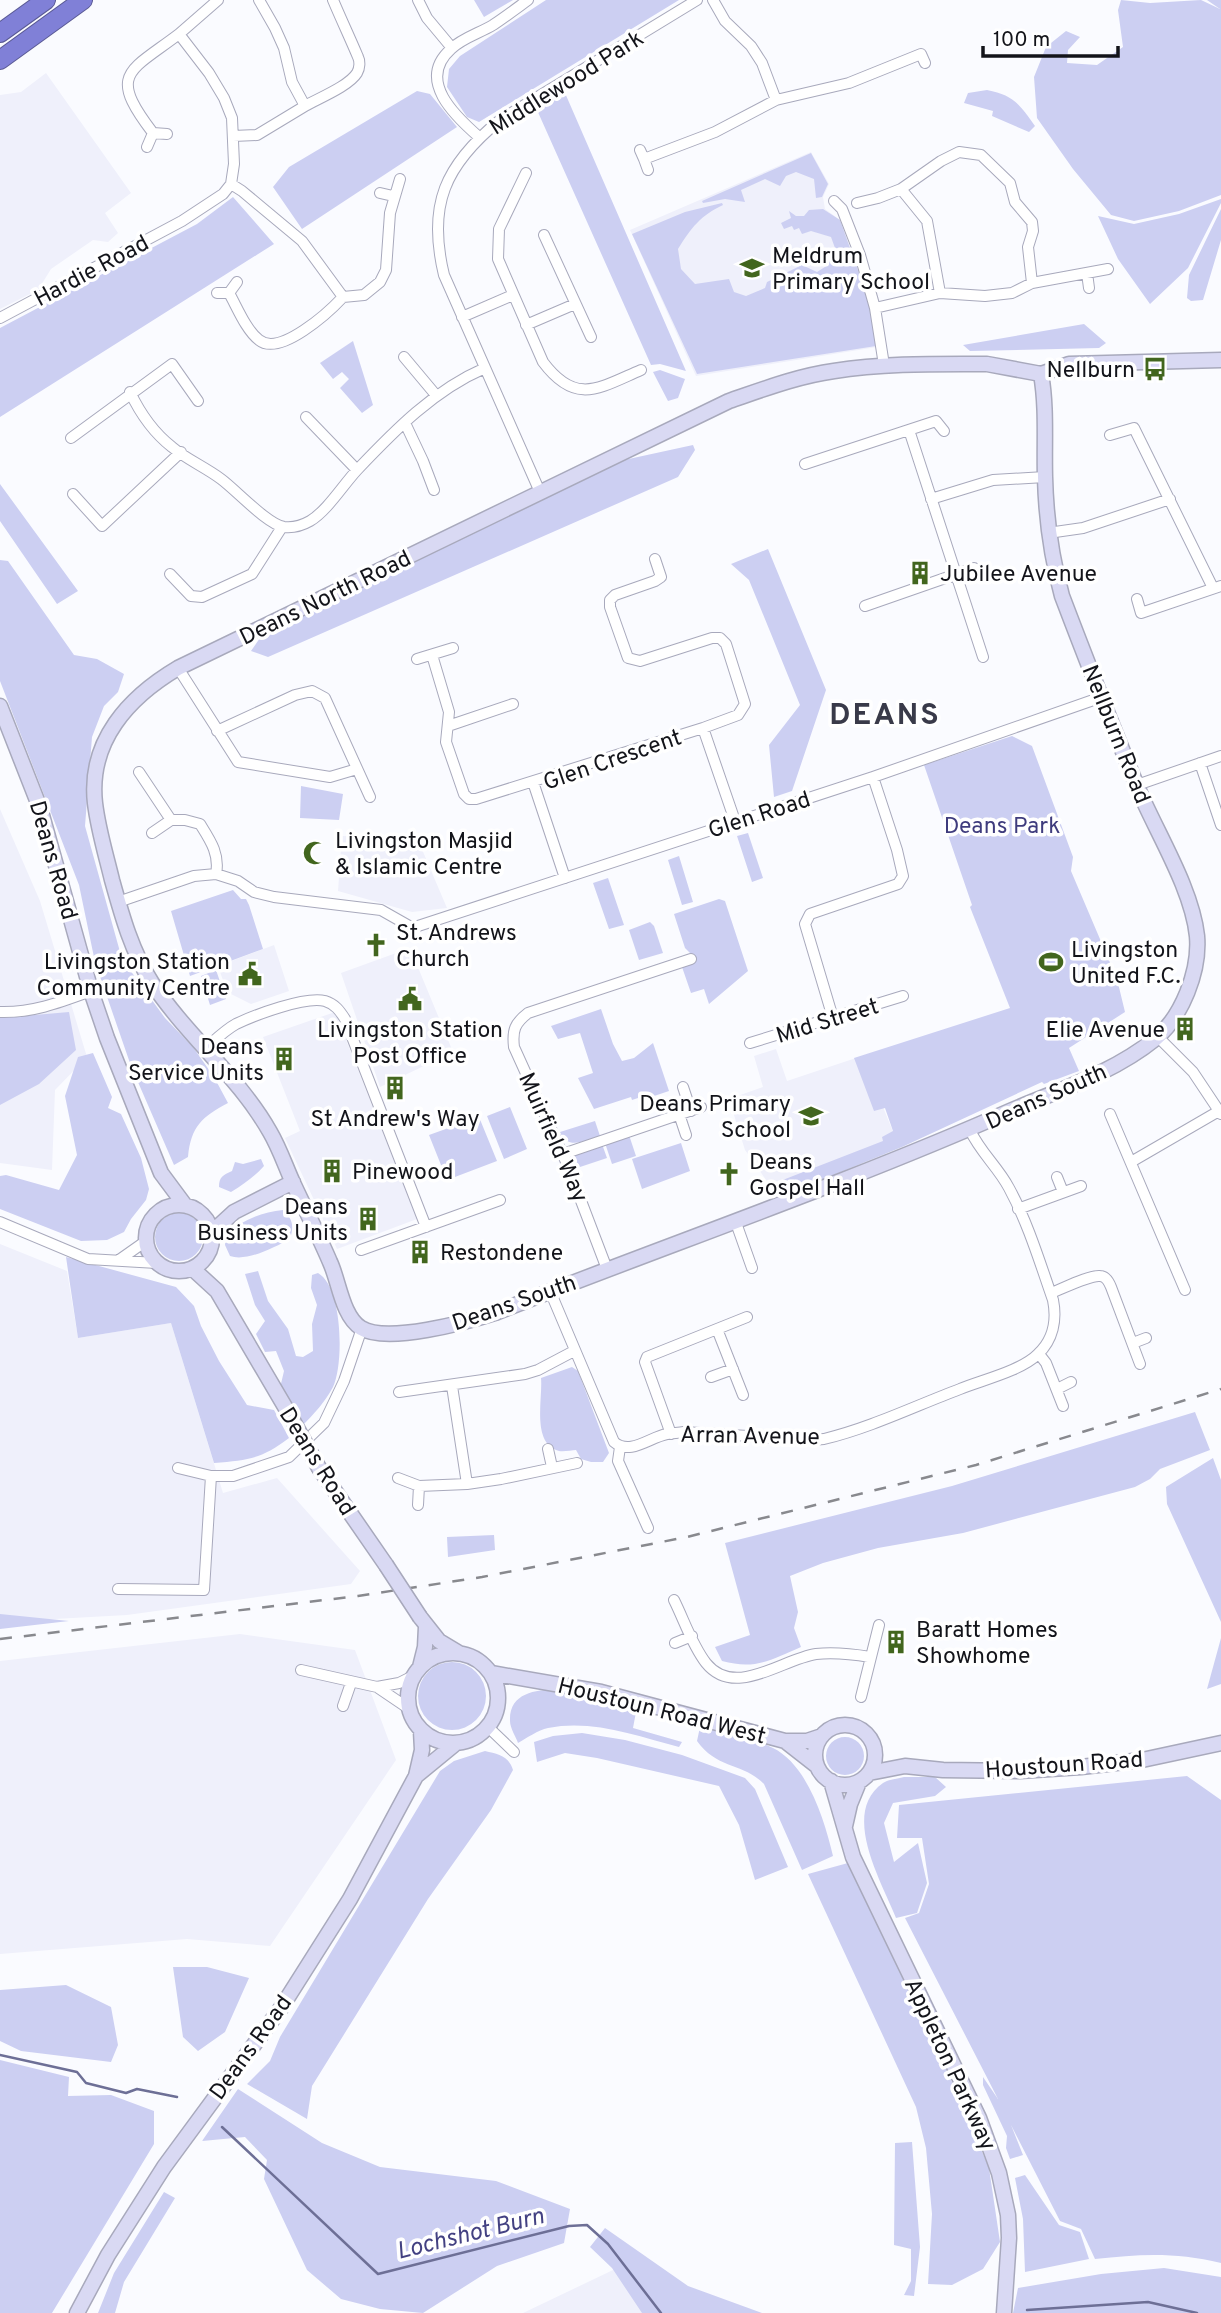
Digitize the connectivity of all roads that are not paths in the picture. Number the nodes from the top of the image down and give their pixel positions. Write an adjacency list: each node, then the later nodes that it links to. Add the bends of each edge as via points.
1 (46, 0): 10 (highway)
2 (83, 0): 14 (highway)
3 (218, 0): 11 (street)
4 (259, 0): 16 (street)
5 (333, 0): 16 (street, via 359,65 346,83)
6 (418, 0): 12 (street)
7 (528, 0): 12 (street)
8 (697, 0): 20 (street, Middlewood Park, via 526,103)
9 (713, 0): 15 (street, via 725,21 751,46)
10 (0, 33)
11 (179, 34): 17 (street, via 128,75 126,88 132,103); 19 (street, via 224,98)
12 (452, 48): 20 (street, via 438,68 439,91 456,116)
13 (921, 54): 15 (street, via 849,83)
14 (0, 60)
15 (776, 100): 22 (street, via 715,132 642,155)
16 (306, 106): 19 (street, via 257,135)
17 (153, 133): 18 (street); 21 (street)
18 (167, 134)
19 (233, 136): 25 (street)
20 (479, 137): 44 (street, Middlewood Park, via 446,183 437,228 444,275)
21 (147, 147)
22 (648, 170)
23 (526, 173): 40 (street, via 499,229 497,243 498,259)
24 (400, 179): 28 (street)
25 (231, 184): 41 (street, via 300,238); 45 (street, Hardie Road, via 182,221)
26 (901, 189): 30 (street); 35 (street, via 959,152 981,155 1010,183 1015,202 1032,222 1028,247); 39 (street, via 927,221)
27 (380, 193): 28 (street)
28 (393, 196): 41 (street, via 386,270 364,295)
29 (834, 201): 43 (street, via 842,209 860,255)
30 (857, 203)
31 (544, 235): 42 (street)
32 (1108, 269): 33 (street)
33 (1087, 273): 35 (street); 36 (street)
34 (237, 282): 38 (street)
35 (1032, 284): 39 (street, via 1012,293 985,296)
36 (1089, 288)
37 (217, 293): 38 (street)
38 (229, 293): 41 (street, via 256,338 268,345 301,332)
39 (940, 293): 43 (street)
40 (513, 295): 44 (street); 46 (street)
41 (343, 297)
42 (575, 304): 46 (street); 47 (street)
43 (875, 308): 50 (street)
44 (462, 317): 51 (street, Middlewood Park)
45 (0, 318)
46 (526, 325): 52 (street, via 543,362 565,386 595,389)
47 (591, 337)
48 (404, 358): 55 (street)
49 (1209, 360): 53 (street, via 1069,364)
50 (884, 365): 53 (street, Deans North Road, via 986,364); 68 (street, Deans North Road, via 783,382 729,401)
51 (485, 368): 55 (street); 68 (street, Middlewood Park)
52 (641, 370)
53 (1041, 374): 66 (street, Nellburn Road)
54 (130, 392): 56 (street, via 173,364); 62 (street); 63 (street, via 151,426)
55 (436, 394): 58 (street)
56 (198, 401)
57 (306, 417): 65 (street)
58 (405, 423): 65 (street); 67 (street)
59 (909, 430): 60 (street, via 936,421); 64 (street); 70 (street)
60 (944, 431)
61 (1110, 435): 71 (street, via 1134,428)
62 (71, 438)
63 (181, 452): 69 (street, via 102,526); 72 (street)
64 (805, 464)
65 (357, 470): 72 (street, via 311,521)
66 (1045, 477): 70 (street, via 993,480); 73 (street, Nellburn Road)
67 (434, 489)
68 (540, 492): 85 (street, Deans North Road)
69 (73, 494)
70 (931, 499): 77 (street)
71 (1170, 499): 73 (street, via 1083,528); 78 (street)
72 (282, 527): 76 (street, via 253,574 202,597 191,596)
73 (1048, 533): 86 (street, Nellburn Road, via 1062,596)
74 (655, 559): 90 (street, Glen Crescent, via 661,577 615,595 610,607 628,658 640,661 712,638 726,644 745,704 738,715)
75 (974, 568): 77 (street)
76 (170, 574)
77 (955, 574): 80 (street); 83 (street)
78 (1217, 587): 79 (street, via 1141,613)
79 (1137, 599)
80 (865, 606)
81 (453, 648): 82 (street)
82 (432, 655): 84 (street); 89 (street, via 449,712)
83 (983, 657)
84 (417, 659)
85 (178, 668): 91 (street); 106 (street, Deans North Road, via 137,696 110,730 102,749 95,800)
86 (1102, 697): 96 (street, Glen Road); 98 (street, Nellburn Road)
87 (513, 704): 89 (street)
88 (0, 706): 108 (street, Deans Road, via 40,808)
89 (447, 726): 97 (street, via 446,742 469,799)
90 (703, 728): 97 (street, Glen Crescent); 101 (street, Glen Crescent)
91 (217, 731): 94 (street, via 244,765 330,777); 94 (street, via 312,691 325,698)
92 (1221, 756): 93 (street)
93 (1200, 764): 98 (street); 102 (street)
94 (357, 769): 99 (street)
95 (139, 772): 100 (street, via 148,792)
96 (873, 777): 101 (street, Glen Road); 111 (street, via 904,876 898,884 807,918)
97 (533, 782): 105 (street, Glen Crescent)
98 (1137, 785): 112 (street, Nellburn Road, via 1187,897 1197,937 1196,963 1185,995)
99 (370, 797)
100 (171, 820): 103 (street); 104 (street, via 200,824 213,844)
101 (735, 821): 105 (street, Glen Road)
102 (1221, 825)
103 (152, 833)
104 (216, 874): 105 (street, Glen Road, via 274,897 381,910 411,927); 106 (street, via 194,876)
105 (565, 878)
106 (118, 902): 114 (street, Deans North Road, via 135,951 153,983)
107 (691, 959): 122 (street, Muirfield Way, via 528,1013 518,1021 513,1030 514,1047)
108 (91, 990): 110 (street, via 41,1009); 124 (street, Deans Road)
109 (903, 996): 111 (street, Mid Street)
110 (0, 1012)
111 (833, 1018): 113 (street, Mid Street)
112 (1158, 1037): 115 (street, Nellburn Road); 117 (street, via 1193,1072)
113 (750, 1043)
114 (206, 1048): 126 (street, Deans North Road, via 249,1099); 137 (street, via 234,1025 297,1003 326,1001 337,1007)
115 (1122, 1062): 120 (street, Deans South)
116 (683, 1087): 119 (street, via 696,1109)
117 (1220, 1112): 123 (street)
118 (1110, 1114): 123 (street)
119 (679, 1115): 121 (street); 122 (street)
120 (970, 1130): 131 (street); 135 (street, Deans South)
121 (685, 1135)
122 (563, 1154): 146 (street, Muirfield Way)
123 (1130, 1162): 147 (street)
124 (161, 1173): 130 (street, Deans Road); 132 (street, Deans Road)
125 (1057, 1177): 128 (street)
126 (293, 1182): 133 (street); 152 (street, via 349,1312)
127 (1082, 1186): 128 (street)
128 (1063, 1192): 131 (street)
129 (500, 1200): 137 (street)
130 (184, 1204): 132 (street); 134 (street)
131 (1018, 1209): 150 (street)
132 (158, 1212): 139 (street, via 147,1226)
133 (234, 1212): 134 (street); 138 (street)
134 (204, 1215): 138 (street)
135 (735, 1220): 144 (street); 146 (street, Deans South)
136 (0, 1222): 142 (street, via 88,1259)
137 (426, 1227): 140 (street)
138 (211, 1234): 141 (street)
139 (146, 1241): 142 (street); 143 (street)
140 (361, 1250)
141 (209, 1254): 145 (street); 148 (street, Deans Road)
142 (119, 1260): 143 (street)
143 (157, 1263): 145 (street, via 167,1269)
144 (752, 1268)
145 (193, 1269): 148 (street, Deans Road)
146 (607, 1269): 149 (street, Deans South)
147 (1185, 1290)
148 (217, 1291): 181 (street, Deans Road, bridge, via 319,1468)
149 (550, 1291): 152 (street, Deans South, via 456,1325 393,1332); 156 (street)
150 (1051, 1293): 155 (street, via 1100,1275 1105,1278); 157 (street, via 1055,1324)
151 (747, 1317): 153 (street)
152 (362, 1328): 173 (street, via 324,1423 289,1457 233,1476)
153 (717, 1329): 159 (street); 167 (street, via 647,1357)
154 (1146, 1338): 155 (street)
155 (1133, 1343): 158 (street)
156 (574, 1352): 162 (street, via 538,1370); 168 (street)
157 (1039, 1354): 163 (street); 167 (street, Arran Avenue, via 1020,1366 824,1439)
158 (1140, 1364)
159 (733, 1369): 160 (street); 165 (street)
160 (711, 1377)
161 (1071, 1382): 163 (street)
162 (452, 1386): 164 (street); 175 (street)
163 (1057, 1388): 166 (street)
164 (399, 1392)
165 (743, 1395)
166 (1063, 1406)
167 (671, 1434): 168 (street, Arran Avenue, via 631,1448)
168 (620, 1447): 178 (street, via 618,1461)
169 (548, 1450): 171 (street)
170 (577, 1463): 171 (street)
171 (552, 1467): 175 (street)
172 (178, 1468): 173 (street)
173 (211, 1476): 179 (street, via 204,1590)
174 (398, 1478): 176 (street)
175 (467, 1484): 176 (street)
176 (419, 1486): 177 (street)
177 (418, 1505)
178 (648, 1528)
179 (117, 1589)
180 (674, 1600): 183 (street)
181 (423, 1622): 185 (street, Deans Road, via 439,1641); 188 (street, via 425,1647)
182 (879, 1625): 186 (street)
183 (692, 1636): 184 (street); 186 (street, via 705,1661 729,1678 748,1678 814,1654)
184 (676, 1643)
185 (460, 1653): 188 (street, via 431,1658); 189 (street, via 482,1663)
186 (870, 1657): 194 (street)
187 (302, 1670): 191 (street)
188 (416, 1672): 192 (street); 196 (street, via 409,1686)
189 (491, 1673): 190 (street, Houstoun Road West); 193 (street)
190 (539, 1681): 193 (street, Houstoun Road West); 200 (street, Houstoun Road West, via 621,1696)
191 (351, 1683): 192 (street); 195 (street)
192 (377, 1687): 196 (street)
193 (498, 1693): 197 (street, via 497,1711)
194 (861, 1697)
195 (343, 1706)
196 (408, 1708): 198 (street)
197 (488, 1727): 202 (street, via 473,1739); 204 (street)
198 (421, 1731): 202 (street); 207 (street, Deans Road)
199 (822, 1736): 200 (street, Houstoun Road West); 203 (street, via 840,1725 854,1727 867,1733); 205 (street, via 815,1750)
200 (785, 1741): 205 (street, Houstoun Road West)
201 (1221, 1743): 206 (street, Houstoun Road, via 1081,1767 1020,1771)
202 (455, 1744): 207 (street, Deans Road)
203 (875, 1751): 206 (street, Houstoun Road); 208 (street, via 874,1763)
204 (514, 1752)
205 (817, 1766): 209 (street)
206 (905, 1766): 208 (street, Houstoun Road)
207 (416, 1776): 212 (street, Deans Road, via 349,1899 281,2008 164,2167)
208 (864, 1778): 209 (street, via 845,1786); 210 (street)
209 (831, 1782): 210 (street, Appleton Parkway)
210 (844, 1828): 211 (street, Appleton Parkway, via 853,1857 995,2160 1008,2215)
211 (1005, 2307)
212 (77, 2313)

